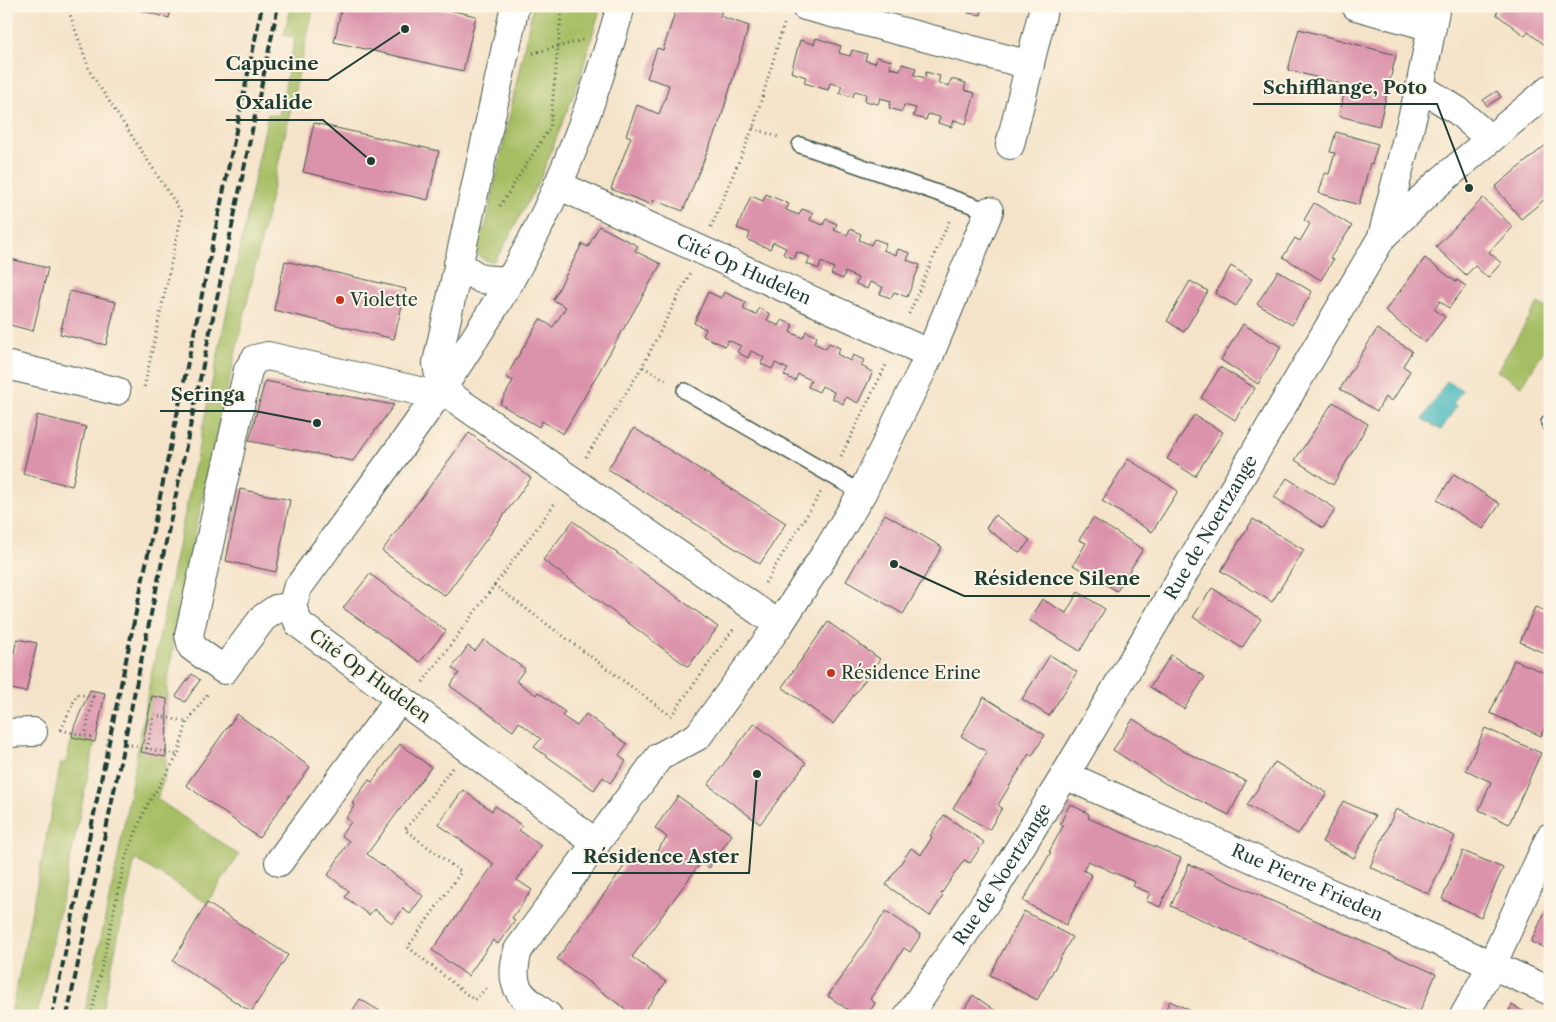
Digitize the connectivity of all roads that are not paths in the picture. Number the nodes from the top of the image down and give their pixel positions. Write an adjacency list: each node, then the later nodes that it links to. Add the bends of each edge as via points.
1 (515, 6): 16 (street)
2 (1044, 6): 7 (street)
3 (1356, 6): 5 (street)
4 (796, 11): 7 (street)
5 (1434, 17): 8 (street, Rue de Noertzange)
6 (618, 18): 13 (street)
7 (1030, 64): 12 (street)
8 (1420, 87): 10 (street, via 1458,111); 15 (street, Rue de Noertzange)
9 (1544, 99): 10 (street)
10 (1490, 139): 15 (street, via 1436,185)
11 (800, 145): 14 (lane)
12 (1010, 145)
13 (558, 185): 17 (street); 18 (street, Cité Op Hudelen)
14 (989, 211): 18 (street)
15 (1382, 238): 29 (street, Rue de Noertzange)
16 (458, 264): 17 (street, via 481,278); 21 (street, via 437,363)
17 (510, 282): 21 (street)
18 (930, 354): 23 (street)
19 (6, 365): 20 (street)
20 (116, 391)
21 (438, 392): 24 (street, via 297,589); 24 (street, via 268,356 255,359 248,370 189,635 192,648 224,670 263,618 276,609); 25 (street)
22 (686, 392): 23 (lane)
23 (862, 493): 25 (street)
24 (292, 607): 26 (street, Cité Op Hudelen, via 299,624)
25 (778, 625): 31 (street, via 698,736 659,757)
26 (404, 701): 31 (street, Cité Op Hudelen); 32 (street)
27 (33, 732): 28 (street)
28 (6, 733)
29 (1065, 775): 33 (street, Rue Pierre Frieden); 36 (street, Rue de Noertzange, via 992,894)
30 (1550, 837): 33 (street)
31 (596, 842): 35 (street, via 518,950 514,963 520,996)
32 (279, 862)
33 (1492, 965): 34 (street, Rue Pierre Frieden); 37 (street)
34 (1550, 990)
35 (548, 1016)
36 (908, 1016)
37 (1464, 1016)

